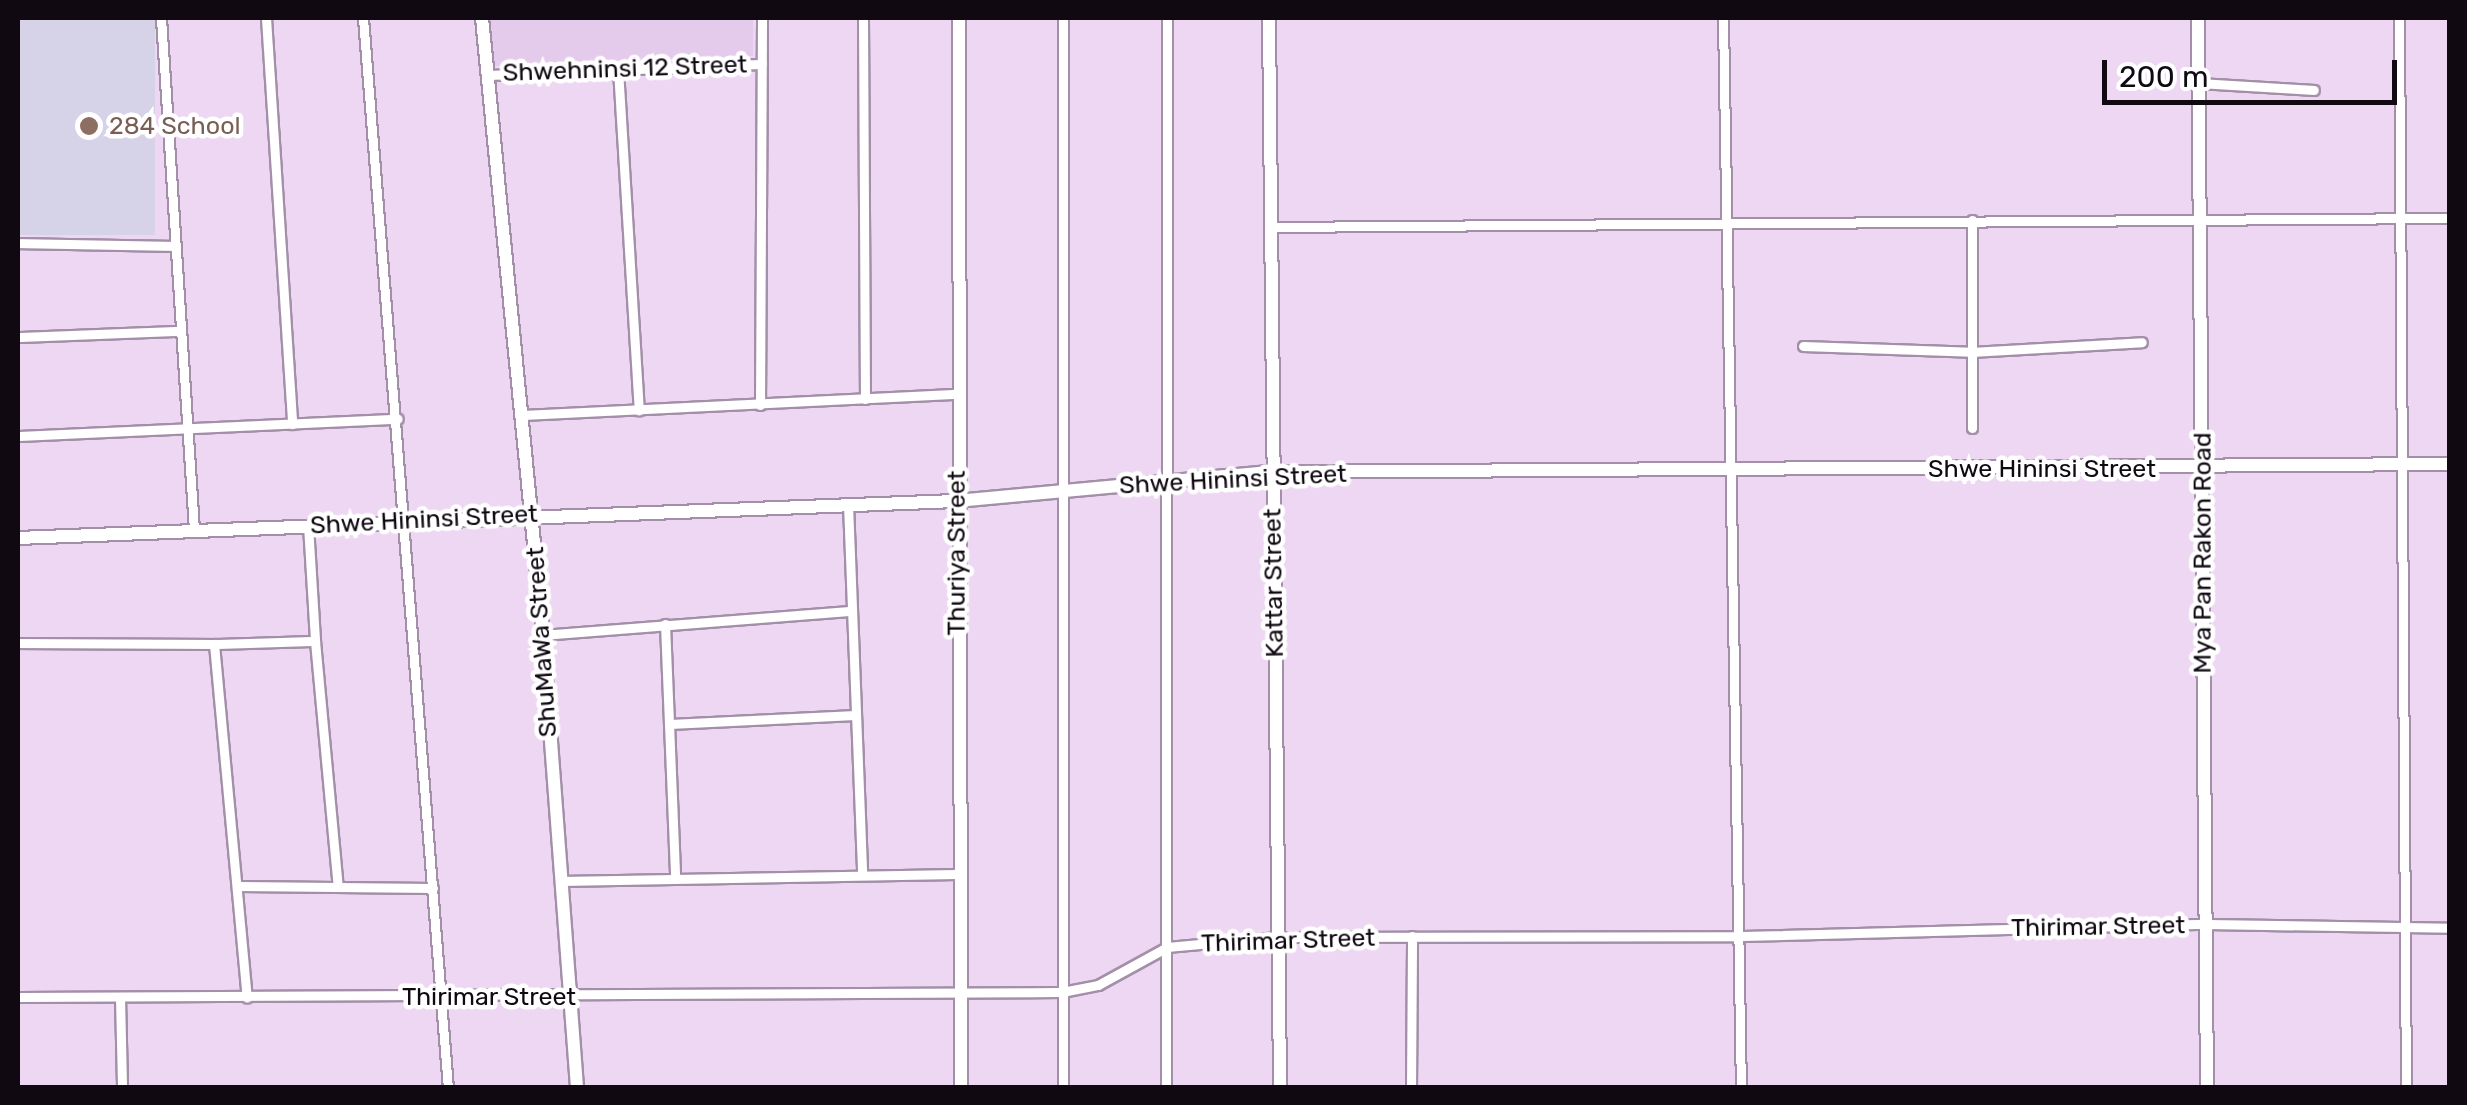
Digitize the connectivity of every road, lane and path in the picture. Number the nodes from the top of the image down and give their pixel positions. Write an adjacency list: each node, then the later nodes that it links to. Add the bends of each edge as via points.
1 (161, 18): 26 (street)
2 (266, 18): 38 (street)
3 (363, 18): 37 (street)
4 (482, 18): 16 (street, ShuMaWa Street)
5 (762, 18): 14 (street)
6 (863, 18): 33 (street)
7 (959, 18): 32 (street, Thuriya Street)
8 (1063, 18): 48 (street)
9 (1167, 18): 47 (street)
10 (1268, 18): 24 (street, Kattar Street)
11 (1724, 18): 23 (street)
12 (2198, 18): 17 (street, Mya Pan Rakon Road)
13 (2399, 18): 20 (street)
14 (762, 64): 15 (street, Shwehninsi 12 Street); 34 (street)
15 (618, 69): 16 (street, Shwehninsi 12 Street); 35 (street)
16 (488, 75): 36 (street, ShuMaWa Street)
17 (2199, 83): 18 (street); 19 (street, Mya Pan Rakon Road)
18 (2314, 90)
19 (2200, 218): 20 (street); 22 (street); 44 (street, Mya Pan Rakon Road)
20 (2400, 218): 21 (street); 42 (street)
21 (2450, 218)
22 (1972, 220): 23 (street); 31 (street)
23 (1724, 224): 24 (street); 45 (street)
24 (1270, 228): 46 (street, Kattar Street)
25 (18, 243): 26 (street)
26 (172, 246): 27 (street)
27 (177, 331): 28 (street); 39 (street)
28 (18, 337)
29 (2142, 342): 31 (street)
30 (1803, 346): 31 (street)
31 (1971, 352): 40 (street)
32 (958, 394): 33 (street); 49 (street, Thuriya Street)
33 (864, 399): 34 (street)
34 (760, 406): 35 (street)
35 (639, 410): 36 (street)
36 (522, 414): 51 (street, ShuMaWa Street)
37 (398, 419): 38 (street); 52 (street)
38 (292, 424): 39 (street)
39 (188, 428): 41 (street); 54 (street)
40 (1972, 428)
41 (18, 436)
42 (2398, 464): 43 (street, Shwe Hininsi Street); 44 (street, Shwe Hininsi Street); 72 (street)
43 (2450, 464)
44 (2202, 468): 45 (street, Shwe Hininsi Street); 71 (street, Mya Pan Rakon Road)
45 (1728, 470): 46 (street, Shwe Hininsi Street); 76 (street)
46 (1272, 472): 47 (street, Shwe Hininsi Street); 74 (street, Kattar Street)
47 (1167, 482): 48 (street, Shwe Hininsi Street); 77 (street)
48 (1059, 492): 49 (street, Shwe Hininsi Street); 79 (street)
49 (957, 501): 50 (street, Shwe Hininsi Street); 65 (street, Thuriya Street)
50 (848, 504): 51 (street, Shwe Hininsi Street); 56 (street)
51 (532, 515): 52 (street, Shwe Hininsi Street); 58 (street, ShuMaWa Street)
52 (406, 521): 53 (street, Shwe Hininsi Street); 70 (street)
53 (308, 525): 54 (street, Shwe Hininsi Street); 59 (street)
54 (194, 530): 55 (street, Shwe Hininsi Street)
55 (18, 538)
56 (852, 611): 57 (street); 62 (street)
57 (665, 624): 58 (street); 63 (street)
58 (543, 635): 67 (street, ShuMaWa Street)
59 (315, 642): 61 (street); 69 (street)
60 (18, 643): 61 (street)
61 (214, 644): 68 (street)
62 (856, 714): 63 (street); 64 (street)
63 (669, 724): 66 (street)
64 (862, 874): 65 (street); 66 (street)
65 (957, 874): 78 (street, Thuriya Street)
66 (675, 876): 67 (street)
67 (560, 881): 83 (street, ShuMaWa Street)
68 (239, 886): 69 (street); 81 (street)
69 (338, 887): 70 (street)
70 (433, 888): 82 (street)
71 (2206, 924): 72 (street, Thirimar Street); 76 (street, Thirimar Street); 94 (street, Mya Pan Rakon Road)
72 (2406, 928): 73 (street, Thirimar Street); 95 (street)
73 (2450, 928)
74 (1278, 936): 75 (street, Thirimar Street); 77 (street, Thirimar Street); 91 (street, Kattar Street)
75 (1412, 936): 76 (street, Thirimar Street); 92 (street)
76 (1742, 936): 93 (street)
77 (1166, 947): 79 (street, Thirimar Street, via 1098,985); 90 (street)
78 (958, 990): 79 (street, Thirimar Street); 83 (street, Thirimar Street); 88 (street, Thuriya Street)
79 (1062, 992): 89 (street)
80 (120, 997): 81 (street, Thirimar Street); 84 (street, Thirimar Street); 85 (street)
81 (247, 997): 82 (street, Thirimar Street)
82 (441, 997): 83 (street, Thirimar Street); 86 (street)
83 (568, 997): 87 (street, ShuMaWa Street)
84 (18, 998)
85 (122, 1088)
86 (448, 1088)
87 (577, 1088)
88 (960, 1088)
89 (1063, 1088)
90 (1166, 1088)
91 (1280, 1088)
92 (1411, 1088)
93 (1740, 1088)
94 (2207, 1088)
95 (2406, 1088)

